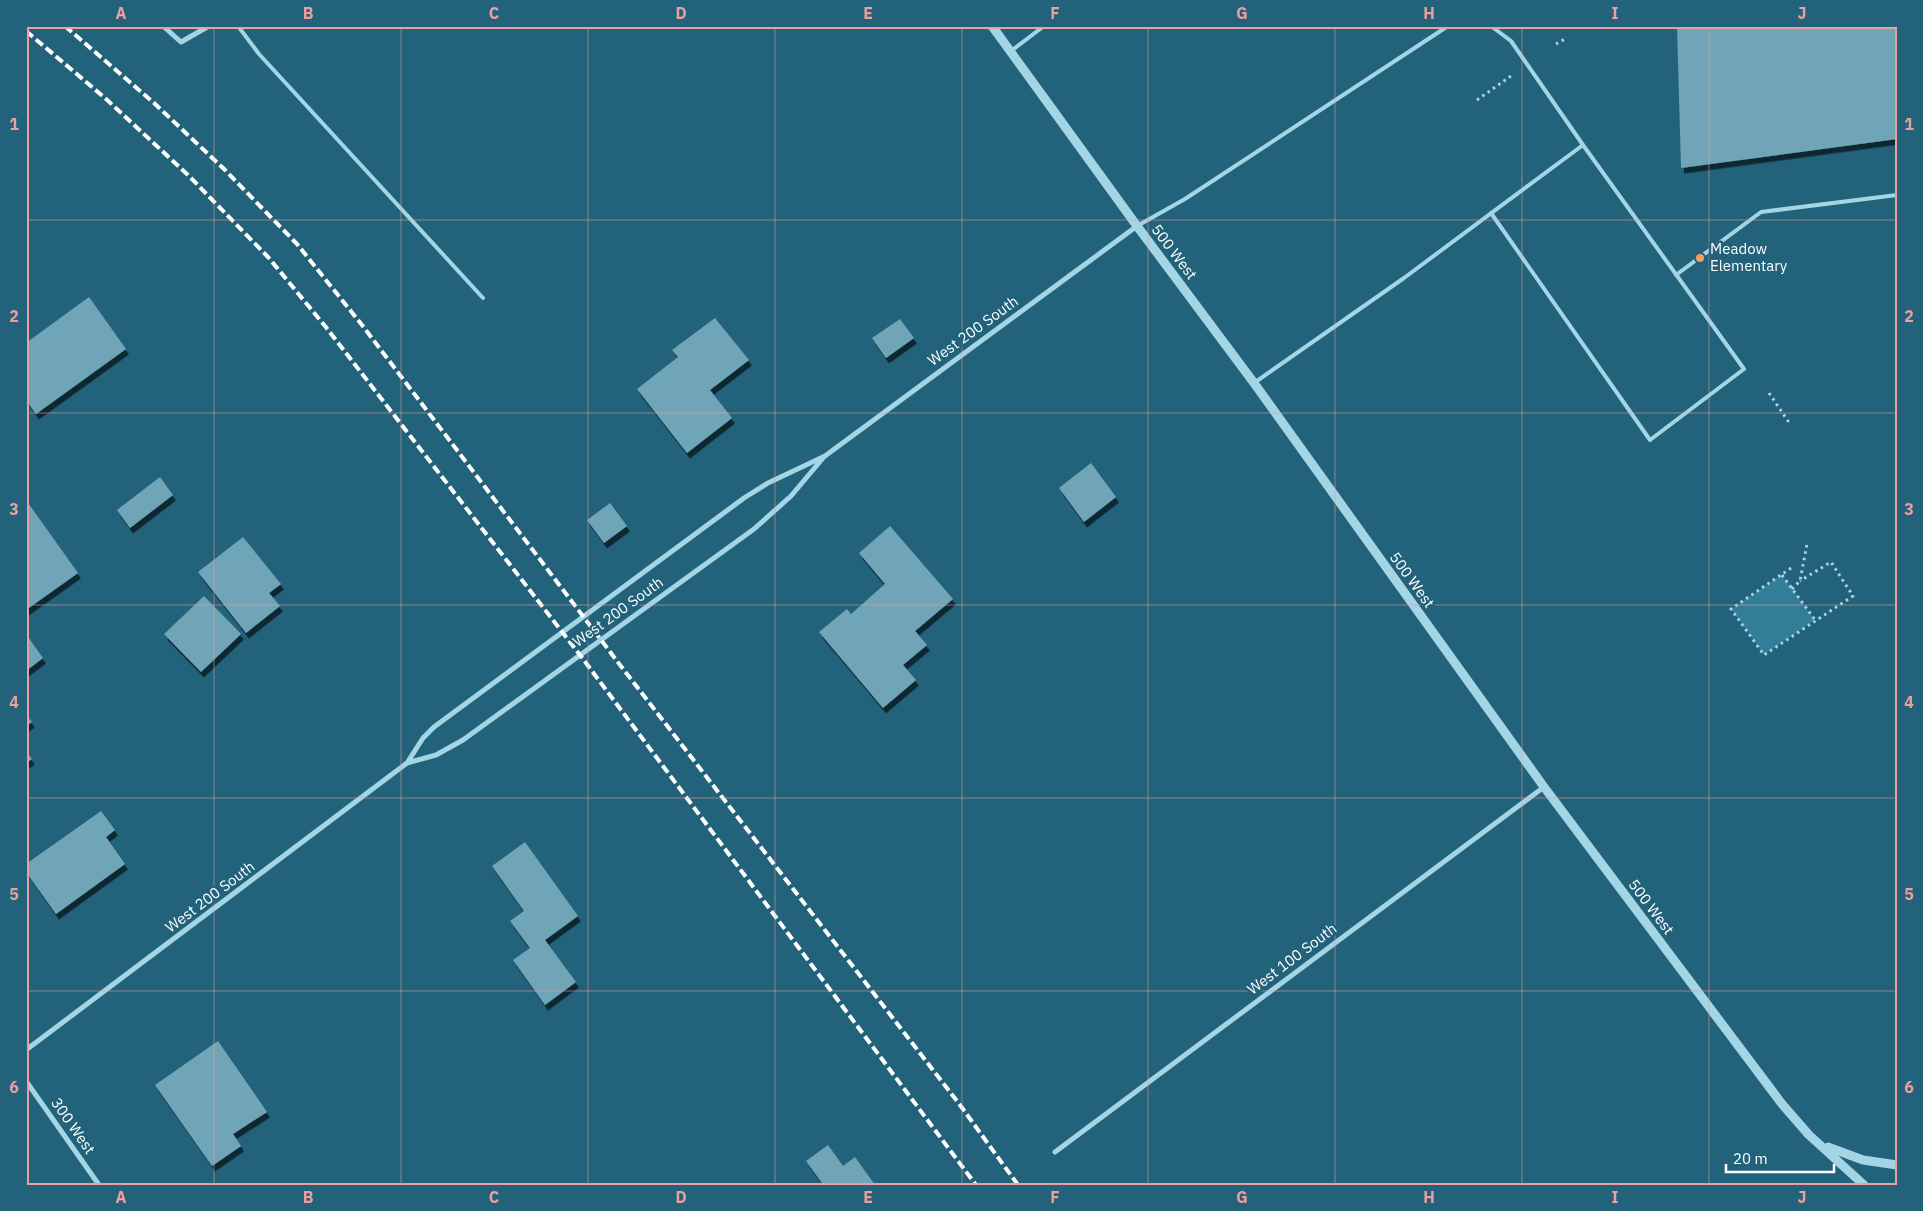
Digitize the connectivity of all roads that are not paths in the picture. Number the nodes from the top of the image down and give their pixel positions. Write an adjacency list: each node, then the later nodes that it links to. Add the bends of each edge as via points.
1 (163, 26): 2 (street, via 181,42)
2 (210, 26)
3 (238, 26): 14 (lane, via 259,54)
4 (992, 26): 8 (street, 500 West)
5 (1044, 26): 8 (lane)
6 (1448, 26): 12 (lane, via 1185,199)
7 (1491, 26): 9 (lane, via 1511,41)
8 (1010, 51): 12 (street, 500 West)
9 (1582, 145): 11 (lane); 13 (lane)
10 (1897, 195): 13 (lane, via 1760,212)
11 (1491, 213): 13 (lane, via 1650,440 1744,369); 15 (lane)
12 (1137, 226): 15 (street, 500 West); 16 (street, West 200 South)
13 (1676, 275)
14 (483, 298)
15 (1254, 383): 18 (street, 500 West)
16 (825, 456): 17 (street, West 200 South, via 768,483 714,519 434,727 422,738); 17 (street, West 200 South, via 791,496 754,528 463,740 436,755)
17 (407, 763): 19 (street, West 200 South)
18 (1544, 786): 21 (street, 500 West, via 1782,1104); 22 (street, West 100 South)
19 (26, 1050)
20 (26, 1081): 24 (street, 300 West)
21 (1818, 1143): 23 (street, via 1862,1160); 25 (street, 500 West)
22 (1055, 1152)
23 (1897, 1165)
24 (99, 1185)
25 (1864, 1185)

